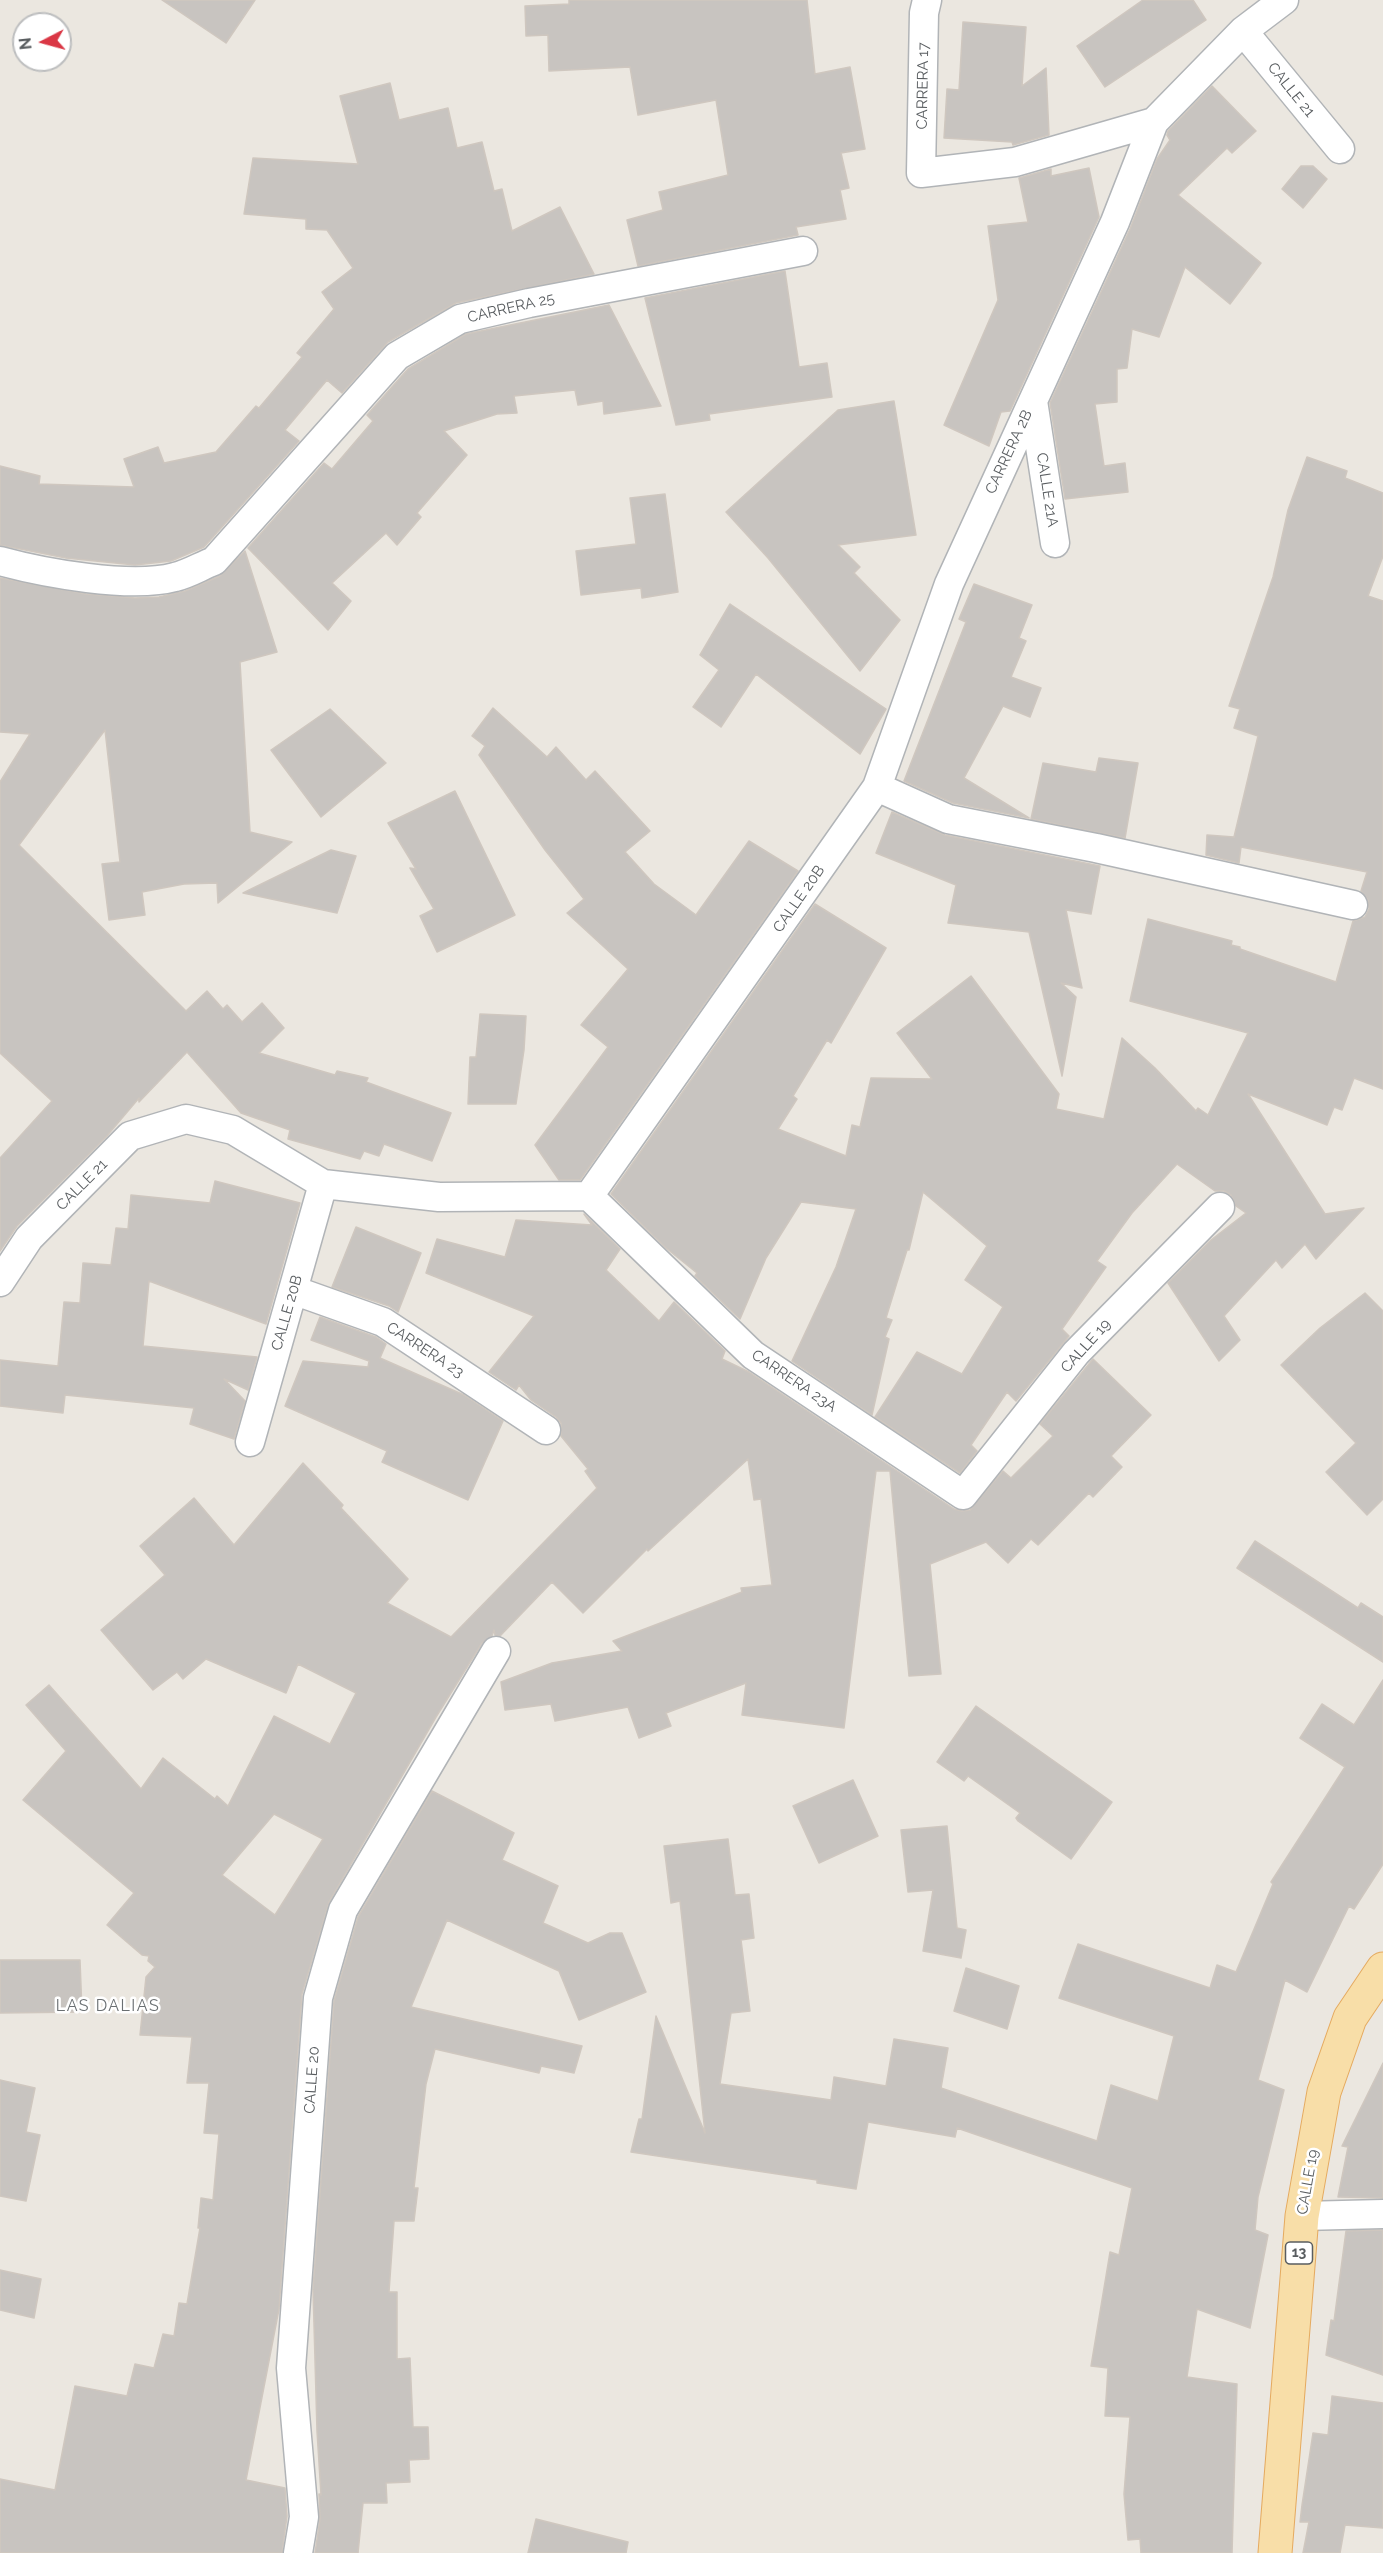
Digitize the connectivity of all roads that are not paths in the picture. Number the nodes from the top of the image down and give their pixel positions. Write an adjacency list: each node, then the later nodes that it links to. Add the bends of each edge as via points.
1 (927, 0): 4 (street, CARRERA 17, via 921,173 1015,162)
2 (1284, 0): 3 (street)
3 (1243, 31): 4 (street); 5 (street, CALLE 21)
4 (1154, 122): 7 (street, CARRERA 2B, via 1115,222)
5 (1340, 149)
6 (802, 251): 9 (street, CARRERA 25, via 529,303 460,320 397,356 214,561 176,577 146,582 40,572)
7 (1033, 401): 8 (street, CALLE 21A); 10 (street, CARRERA 2B, via 949,584)
8 (1055, 543)
9 (0, 561)
10 (877, 788): 11 (street, via 948,819); 13 (street, CALLE 20B)
11 (1353, 905)
12 (323, 1184): 13 (street, via 439,1197); 15 (street, CALLE 21, via 233,1130 186,1119 130,1136 29,1238); 16 (street, CALLE 20B)
13 (589, 1196): 19 (street, CARRERA 23A, via 753,1355)
14 (1220, 1207): 19 (street, CALLE 19, via 1077,1353)
15 (0, 1282)
16 (293, 1290): 17 (street, CARRERA 23, via 383,1322); 18 (street, CALLE 20B)
17 (546, 1430)
18 (250, 1443)
19 (963, 1495)
20 (496, 1651): 24 (street, CALLE 20, via 343,1910 318,1998 291,2368 304,2517)
21 (1383, 1969): 23 (main road, CALLE 19 / 13, via 1350,2018 1324,2092)
22 (1383, 2214): 23 (street)
23 (1302, 2216): 25 (main road, CALLE 19 / 13)
24 (298, 2553)
25 (1275, 2553)

